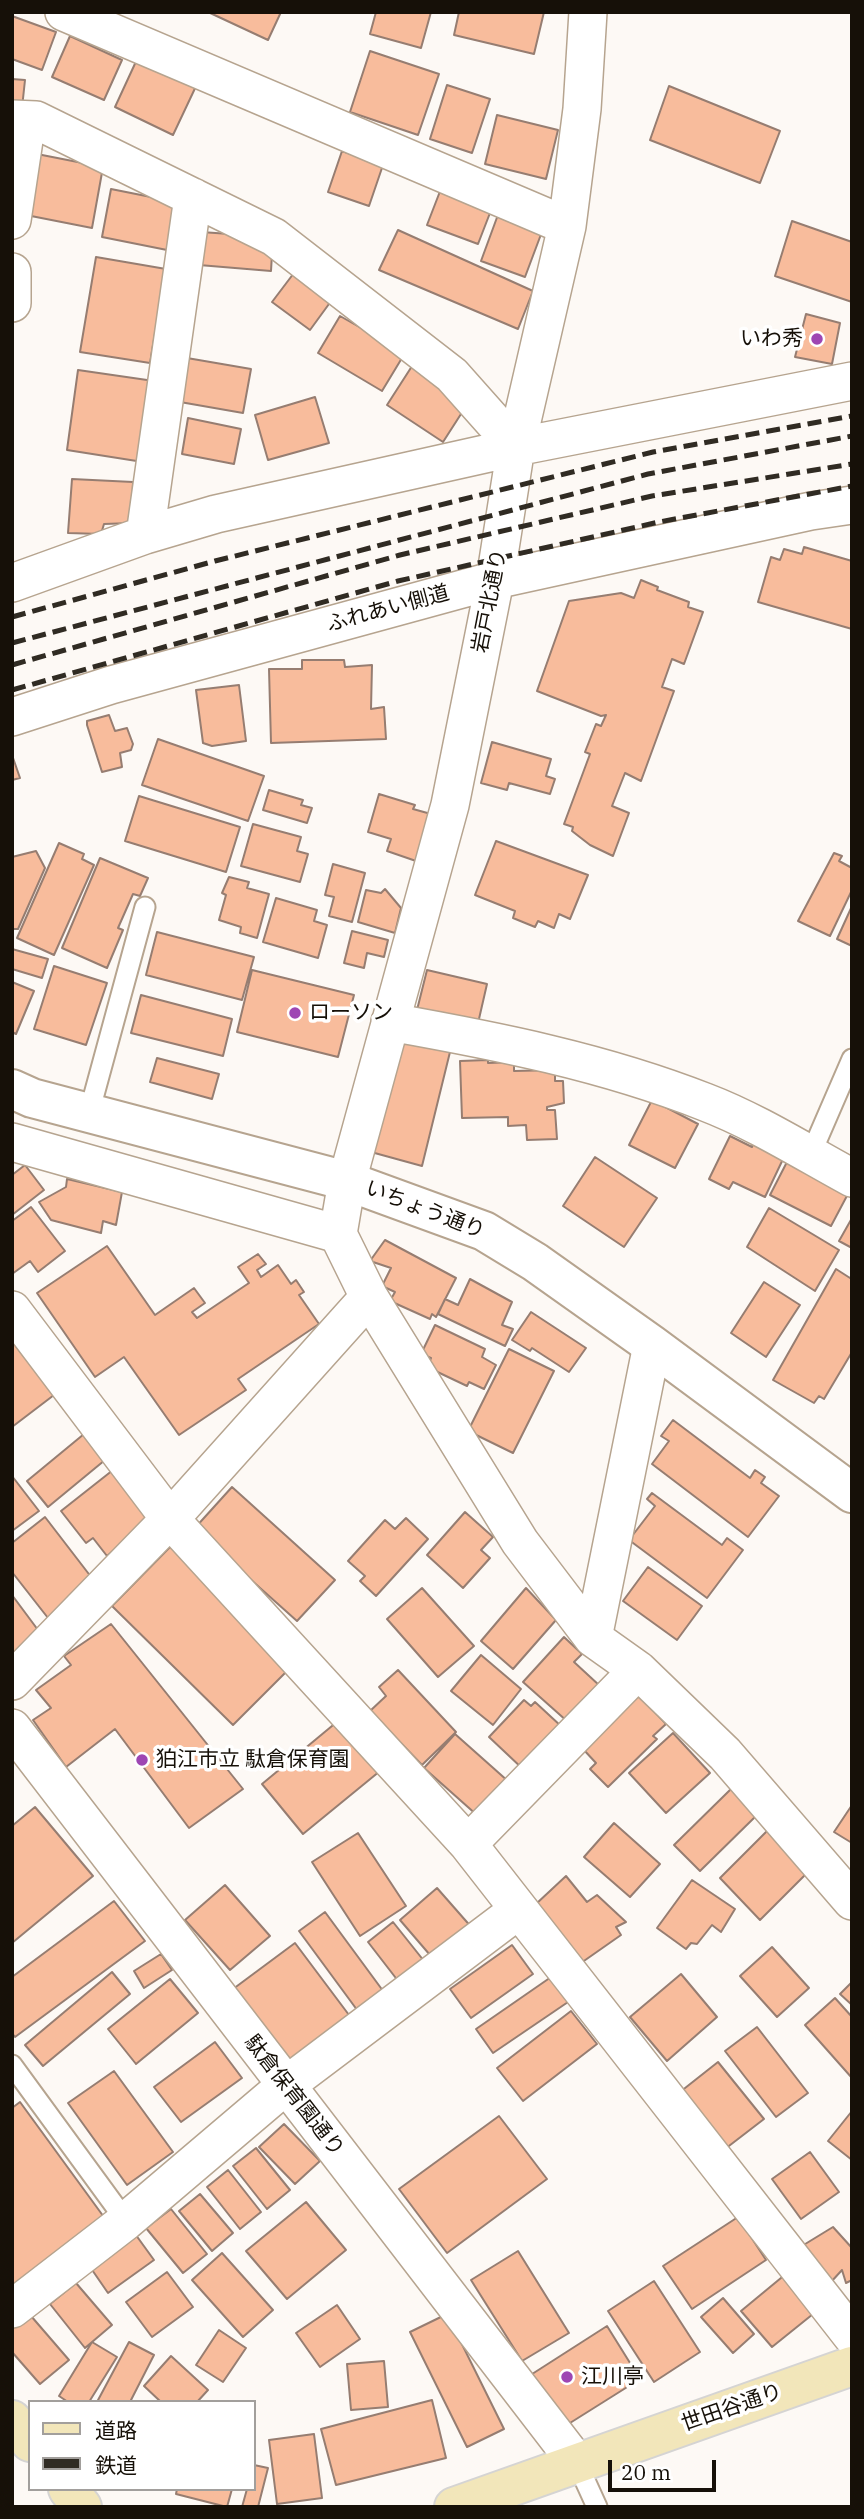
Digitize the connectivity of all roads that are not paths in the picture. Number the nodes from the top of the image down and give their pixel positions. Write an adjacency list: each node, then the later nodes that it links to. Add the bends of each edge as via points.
1 (64, 12): 6 (street)
2 (588, 12): 6 (street, 岩戸北通り, via 582,109)
3 (20, 119): 4 (street, via 36,120); 5 (street)
4 (193, 197): 10 (street, via 274,237 452,375); 14 (street)
5 (12, 220)
6 (567, 226): 10 (street, 岩戸北通り)
7 (12, 272): 8 (street)
8 (12, 303)
9 (852, 381): 10 (street)
10 (516, 447): 14 (street, via 216,514); 15 (street, 岩戸北通り)
11 (852, 505): 12 (street, ふれあい側道)
12 (811, 511): 13 (street); 15 (street, ふれあい側道)
13 (852, 531)
14 (145, 535): 16 (street)
15 (495, 580): 17 (street, ふれあい側道); 19 (street, 岩戸北通り, via 450,805)
16 (12, 583)
17 (12, 716)
18 (145, 907): 22 (lane)
19 (390, 1022): 24 (street, via 499,1041 620,1071 708,1103); 26 (street, 岩戸北通り)
20 (852, 1059): 24 (lane)
21 (12, 1088): 22 (street, いちょう通り)
22 (89, 1113): 26 (street, いちょう通り)
23 (12, 1142): 27 (street)
24 (810, 1156): 25 (street)
25 (852, 1178)
26 (347, 1181): 27 (street, 岩戸北通り); 30 (street, いちょう通り, via 484,1231)
27 (338, 1234): 28 (street)
28 (369, 1297): 32 (street); 33 (street, via 520,1542)
29 (12, 1310): 32 (street)
30 (652, 1345): 31 (street, いちょう通り); 33 (street)
31 (852, 1493)
32 (170, 1518): 35 (street); 37 (street)
33 (593, 1638): 34 (street)
34 (638, 1670): 37 (street); 38 (street, via 725,1754)
35 (12, 1681)
36 (12, 1728): 41 (street, 駄倉保育園通り)
37 (468, 1844): 39 (street)
38 (852, 1901)
39 (517, 1911): 41 (street); 44 (street)
40 (12, 2065): 42 (lane)
41 (285, 2086): 42 (street); 48 (street, 駄倉保育園通り)
42 (126, 2221): 43 (street)
43 (12, 2309)
44 (852, 2336)
45 (852, 2365): 48 (main road, 世田谷通り)
46 (12, 2420): 47 (main road)
47 (28, 2440)
48 (577, 2463): 51 (main road, 世田谷通り); 52 (lane)
49 (70, 2491): 50 (main road)
50 (82, 2507)
51 (454, 2507)
52 (597, 2507)

